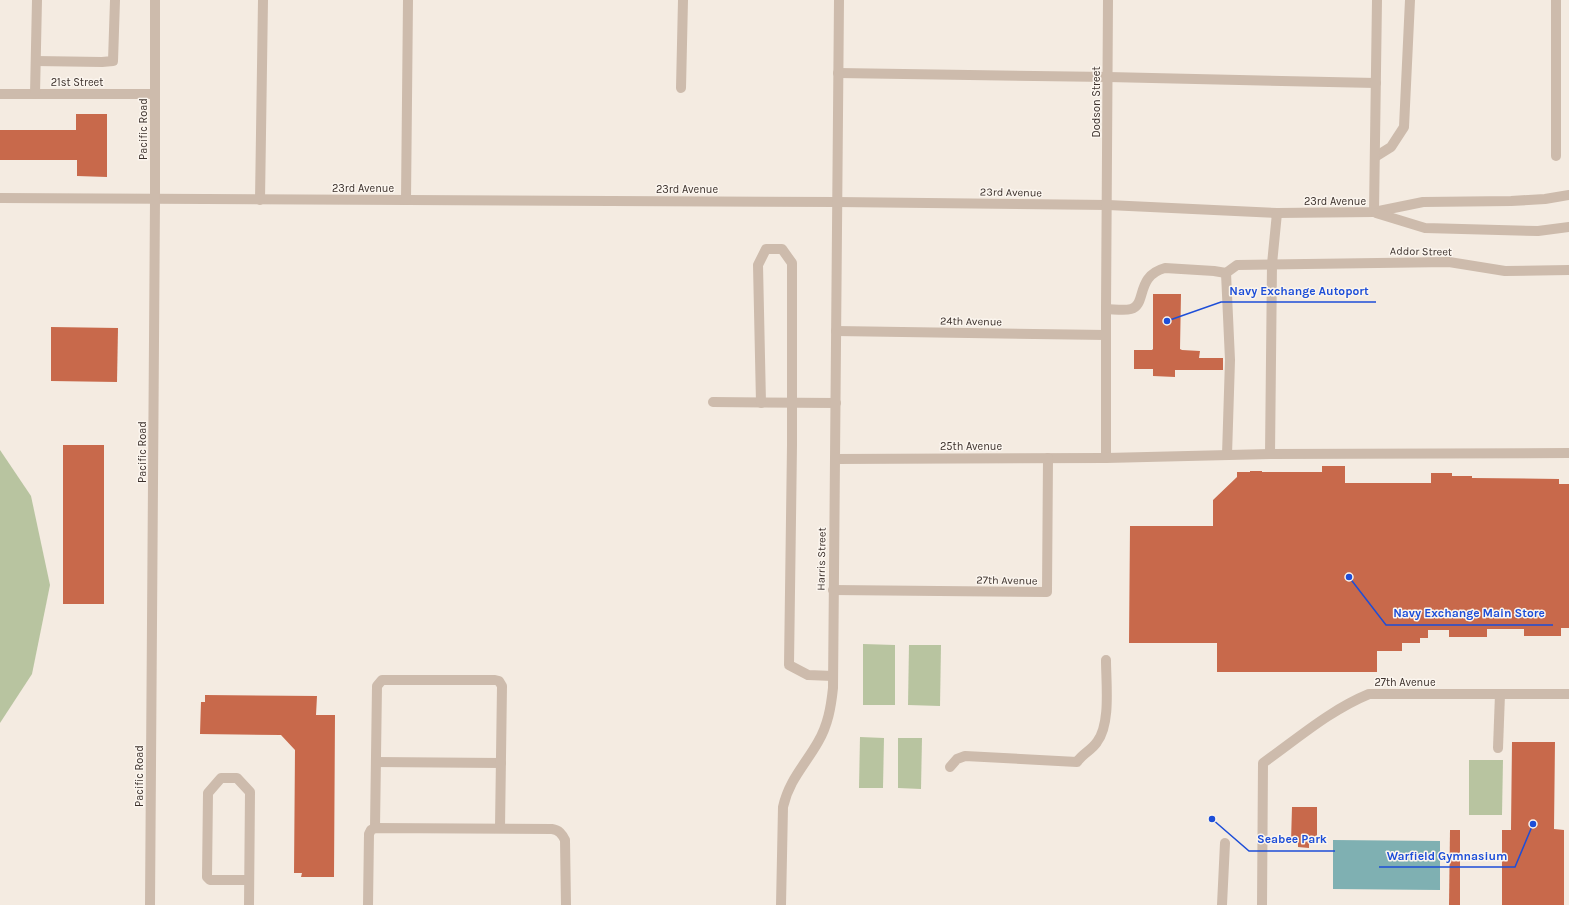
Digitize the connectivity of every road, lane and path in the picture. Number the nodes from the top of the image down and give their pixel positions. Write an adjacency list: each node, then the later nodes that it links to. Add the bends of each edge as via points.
1 (37, 0): 12 (street)
2 (115, 0): 12 (street, via 113,61)
3 (155, 0): 19 (street, Pacific Road)
4 (263, 0): 25 (street)
5 (408, 0): 26 (street)
6 (683, 0): 16 (street)
7 (839, 0): 13 (street, Harris Street)
8 (1108, 0): 14 (street, Dodson Street)
9 (1377, 0): 15 (street)
10 (1410, 0): 21 (street, via 1404,127 1391,147)
11 (1556, 0): 20 (street)
12 (36, 60): 18 (street)
13 (838, 74): 14 (street); 27 (street, Harris Street)
14 (1108, 77): 15 (street); 28 (street, Dodson Street)
15 (1376, 83): 21 (street)
16 (681, 88)
17 (0, 94): 18 (street, 21st Street)
18 (35, 94): 19 (street, 21st Street)
19 (155, 94): 24 (street, Pacific Road)
20 (1556, 156)
21 (1375, 157): 29 (street)
22 (1569, 196): 29 (street, 23rd Avenue, via 1545,200 1424,202)
23 (0, 198): 24 (street, 23rd Avenue)
24 (156, 199): 25 (street, 23rd Avenue); 61 (street, Pacific Road)
25 (260, 200): 26 (street, 23rd Avenue)
26 (406, 200): 27 (street, 23rd Avenue)
27 (837, 202): 28 (street, 23rd Avenue); 36 (street, Harris Street)
28 (1108, 205): 30 (street, 23rd Avenue); 35 (street, Dodson Street)
29 (1374, 212): 30 (street, 23rd Avenue); 31 (street, 23rd Avenue, via 1425,228 1538,231)
30 (1277, 213): 32 (street)
31 (1569, 226)
32 (1272, 264): 33 (street, Addor Street, via 1449,262 1505,271); 34 (street, Addor Street, via 1237,265); 43 (street)
33 (1569, 270)
34 (1226, 273): 35 (street, via 1158,270 1150,275 1144,284 1138,304 1132,309); 44 (street, via 1230,360)
35 (1106, 309): 37 (street, Dodson Street)
36 (836, 331): 37 (street, 24th Avenue); 41 (street, Harris Street)
37 (1106, 335): 46 (street, Dodson Street)
38 (713, 402): 39 (street)
39 (761, 403): 40 (street); 40 (street, via 758,265 766,249 782,249 792,263)
40 (792, 403): 41 (street); 50 (street, via 789,665 808,675)
41 (836, 403): 47 (street, Harris Street)
42 (1569, 453): 43 (street, 25th Avenue)
43 (1270, 454): 44 (street, 25th Avenue)
44 (1227, 455): 46 (street, 25th Avenue)
45 (1048, 458): 46 (street, 25th Avenue); 47 (street, 25th Avenue); 48 (street, 27th Avenue, via 1047,592)
46 (1106, 458)
47 (835, 459): 48 (street, Harris Street)
48 (833, 590): 50 (street, Harris Street)
49 (1106, 660): 56 (street, via 1106,721 1103,733 1096,744 1077,762 966,756 957,759)
50 (833, 676): 65 (street, Harris Street, via 830,709 823,733 791,782 783,807)
51 (1500, 694): 52 (street, 27th Avenue); 53 (street); 67 (street, 27th Avenue, via 1369,694 1350,702 1263,763)
52 (1569, 694)
53 (1498, 748)
54 (376, 762): 55 (street); 55 (street, via 377,686 382,680 495,680 502,686); 57 (street)
55 (501, 763): 58 (street)
56 (950, 767)
57 (375, 828): 58 (street); 63 (street, via 369,834)
58 (500, 828): 64 (street, via 552,829 563,835)
59 (1225, 843): 66 (street)
60 (249, 880): 60 (street, via 250,792 239,779 221,778 208,793 207,877 210,880); 62 (street)
61 (150, 905)
62 (249, 905)
63 (368, 905)
64 (566, 905)
65 (781, 905)
66 (1222, 905)
67 (1262, 905)

